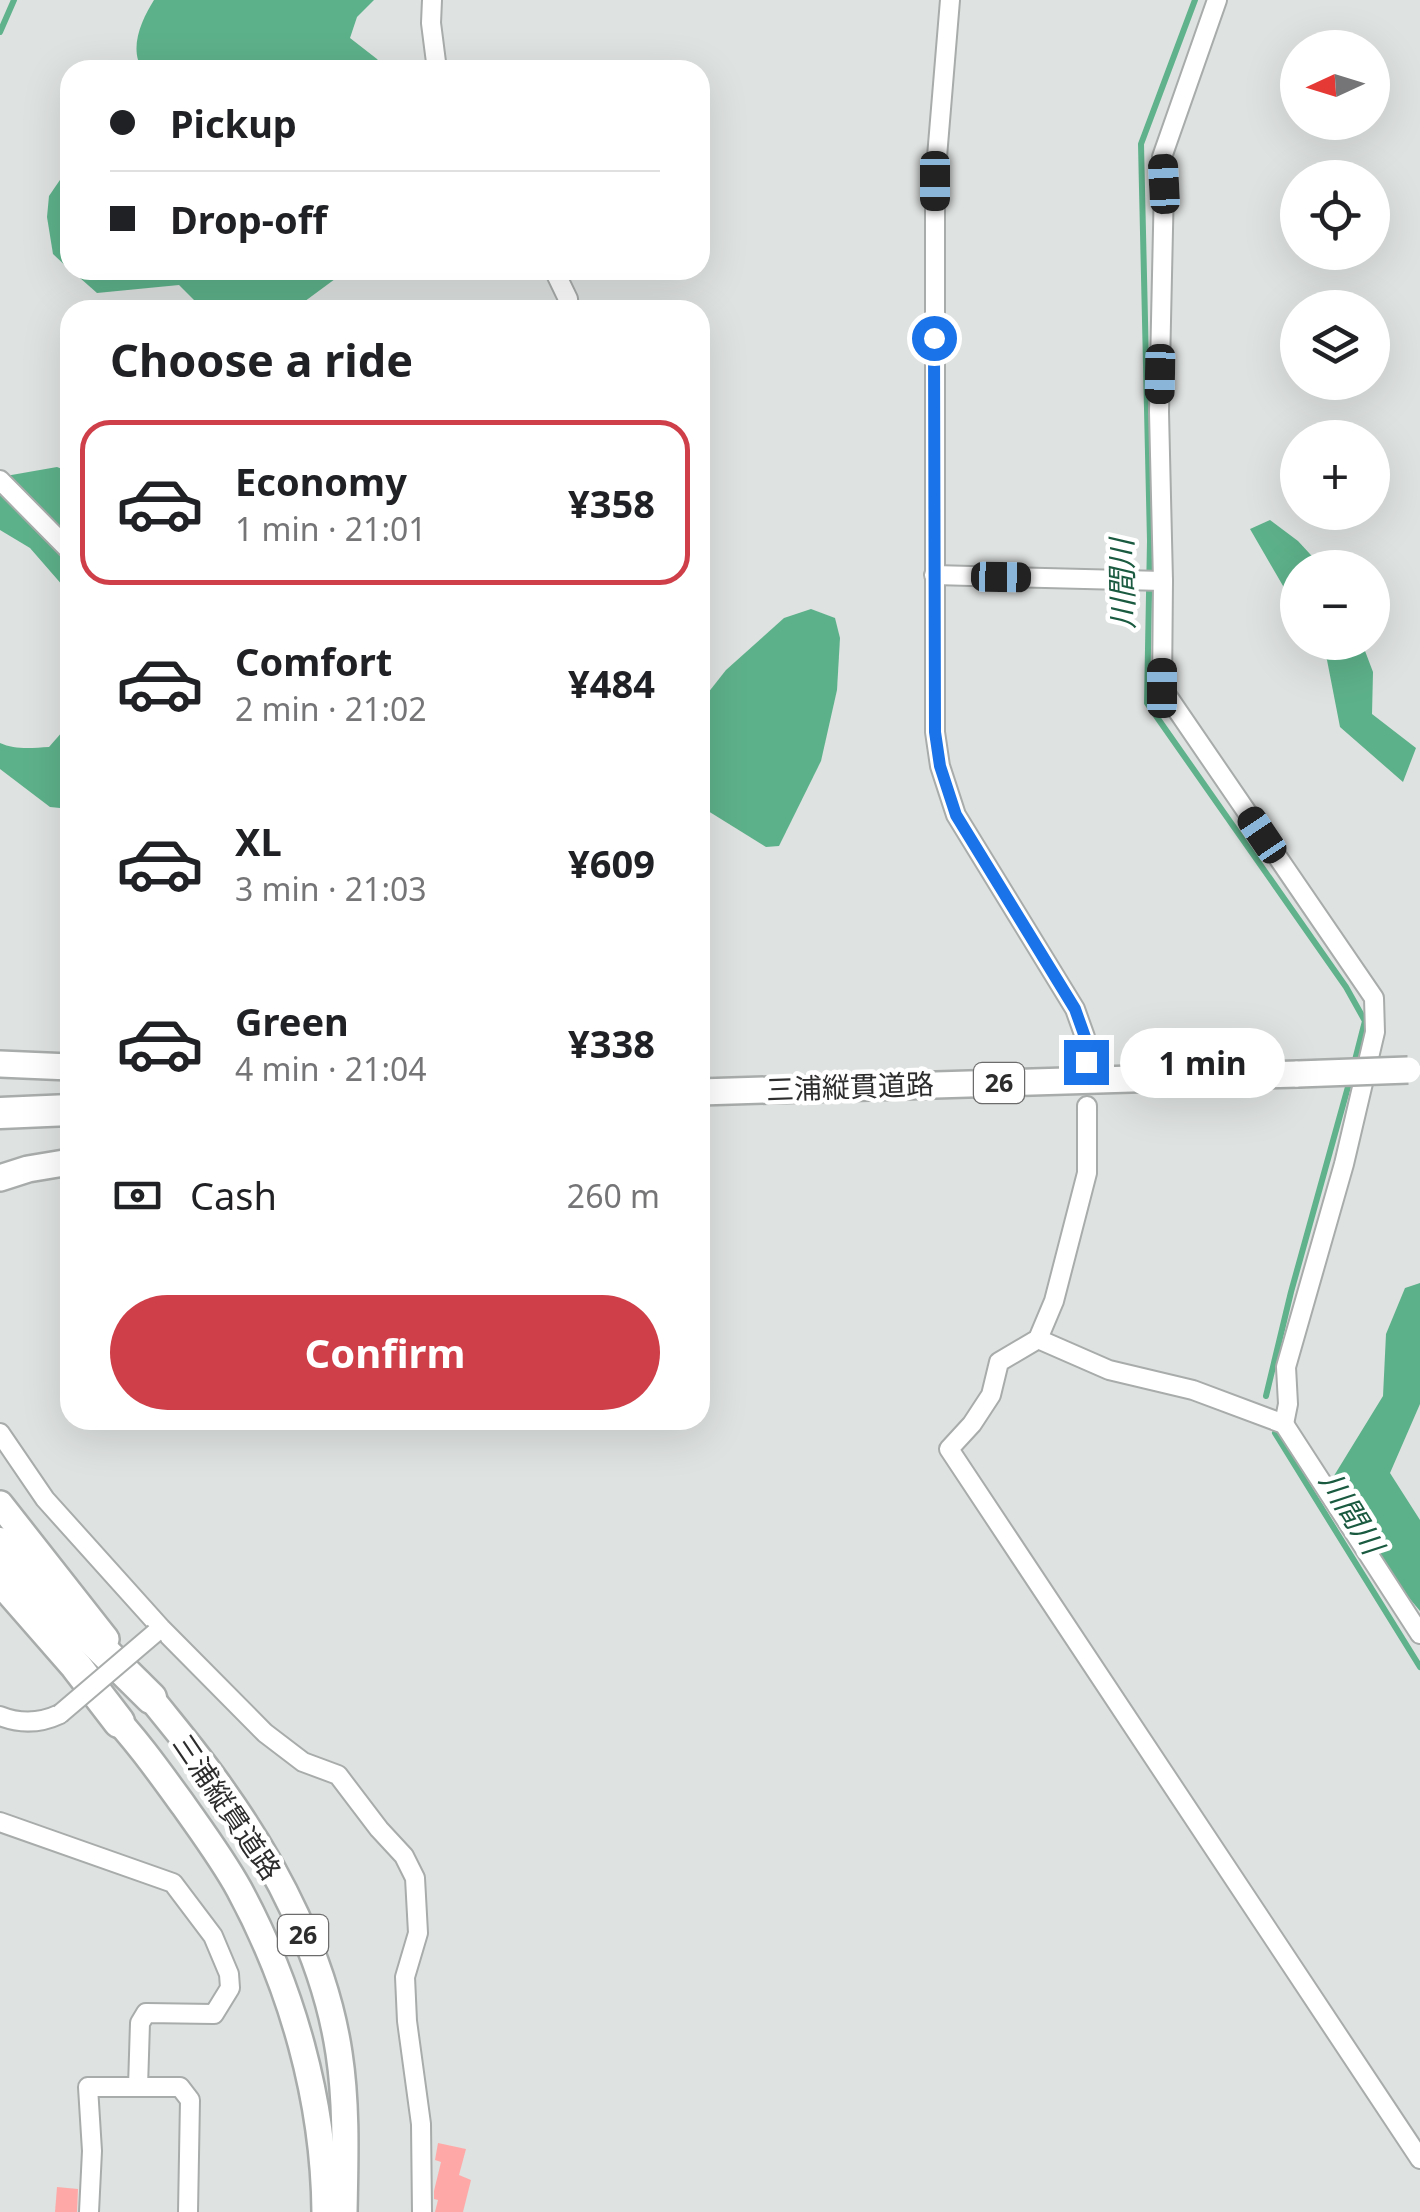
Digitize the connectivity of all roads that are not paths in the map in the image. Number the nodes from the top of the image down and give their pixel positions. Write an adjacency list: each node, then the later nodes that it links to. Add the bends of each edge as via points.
1 (432, 0): 4 (street)
2 (950, 0): 7 (street, via 935,181)
3 (1217, 0): 8 (street, via 1162,157)
4 (436, 60)
5 (0, 480): 6 (street)
6 (60, 541)
7 (934, 575): 8 (street); 9 (street, via 940,766 956,815 1075,1009)
8 (1160, 581): 22 (street, via 1162,688 1374,998 1376,1032 1286,1366)
9 (1086, 1062)
10 (0, 1064): 11 (main road)
11 (60, 1067)
12 (1414, 1070): 13 (main road, 三浦縦貫道路 / 26, bridge)
13 (710, 1092)
14 (1087, 1106): 21 (street, via 1087,1173)
15 (60, 1110): 16 (highway)
16 (0, 1113)
17 (60, 1123): 18 (highway)
18 (0, 1126)
19 (60, 1164): 20 (main road)
20 (0, 1178)
21 (1038, 1340): 22 (street, via 1109,1370 1193,1390); 35 (street, via 998,1362 991,1395 949,1449)
22 (1284, 1424): 29 (street)
23 (0, 1433): 28 (street, via 45,1499)
24 (0, 1504): 30 (main road, 26)
25 (0, 1544): 30 (highway, 26)
26 (0, 1579): 32 (highway, 26)
27 (0, 1594): 32 (main road, 三浦縦貫道路)
28 (158, 1631): 31 (street, bridge, via 60,1714 26,1722); 40 (street, via 265,1733 303,1762 338,1775 415,1878 418,1933 406,1977)
29 (1420, 1634)
30 (151, 1698): 39 (main road, 三浦縦貫道路 / 26, via 224,1790 287,1898 311,1954 340,2055)
31 (0, 1716)
32 (119, 1722): 38 (main road, 三浦縦貫道路 / 26, via 208,1840 265,1943 303,2052)
33 (0, 1822): 34 (street, via 172,1883 212,1936 230,1988 214,2014 146,2013)
34 (138, 2087): 36 (street, via 88,2087); 37 (street, via 180,2087 190,2100)
35 (1420, 2159)
36 (89, 2212)
37 (188, 2212)
38 (325, 2212)
39 (344, 2212)
40 (422, 2212)

